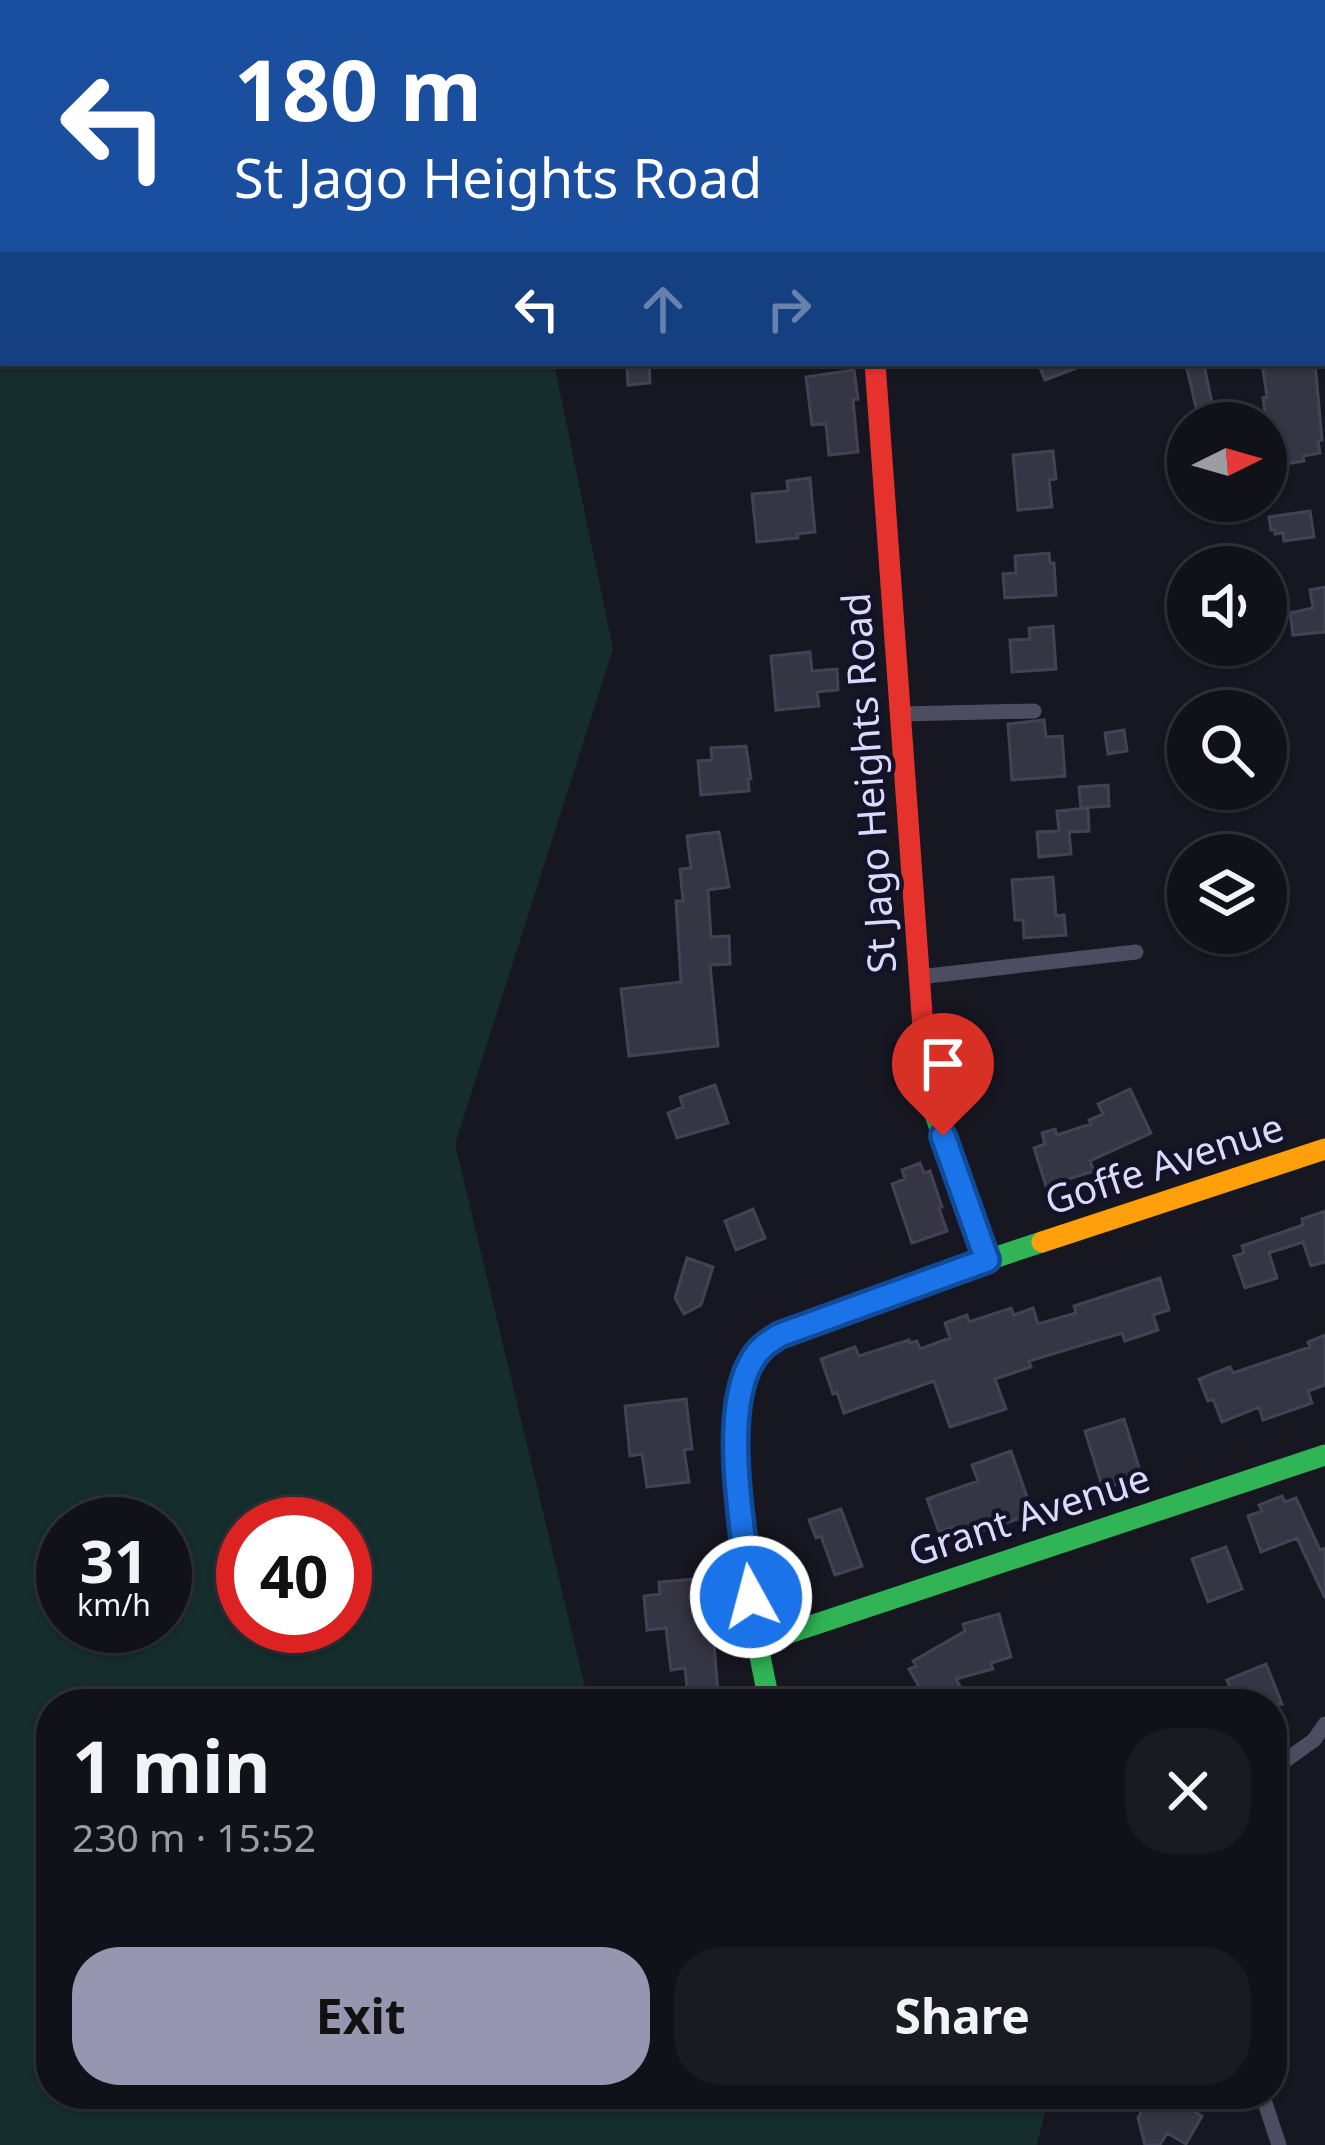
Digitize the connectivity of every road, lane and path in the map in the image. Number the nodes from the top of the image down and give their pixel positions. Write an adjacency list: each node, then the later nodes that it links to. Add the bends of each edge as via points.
1 (874, 366): 3 (street, St Jago Heights Road)
2 (1034, 711): 3 (street)
3 (900, 714): 5 (street, St Jago Heights Road)
4 (1136, 952): 5 (street)
5 (920, 977): 7 (street, St Jago Heights Road, via 928,1095)
6 (1325, 1149): 7 (street, Goffe Avenue)
7 (987, 1260): 9 (street, Goffe Avenue, via 780,1335 751,1361 734,1458)
8 (1325, 1455): 9 (street, Grant Avenue)
9 (756, 1644): 10 (street, Goffe Avenue)
10 (766, 1689)
11 (1325, 1724): 12 (street)
12 (1287, 1759)
13 (1267, 2109): 14 (street)
14 (1280, 2145)

